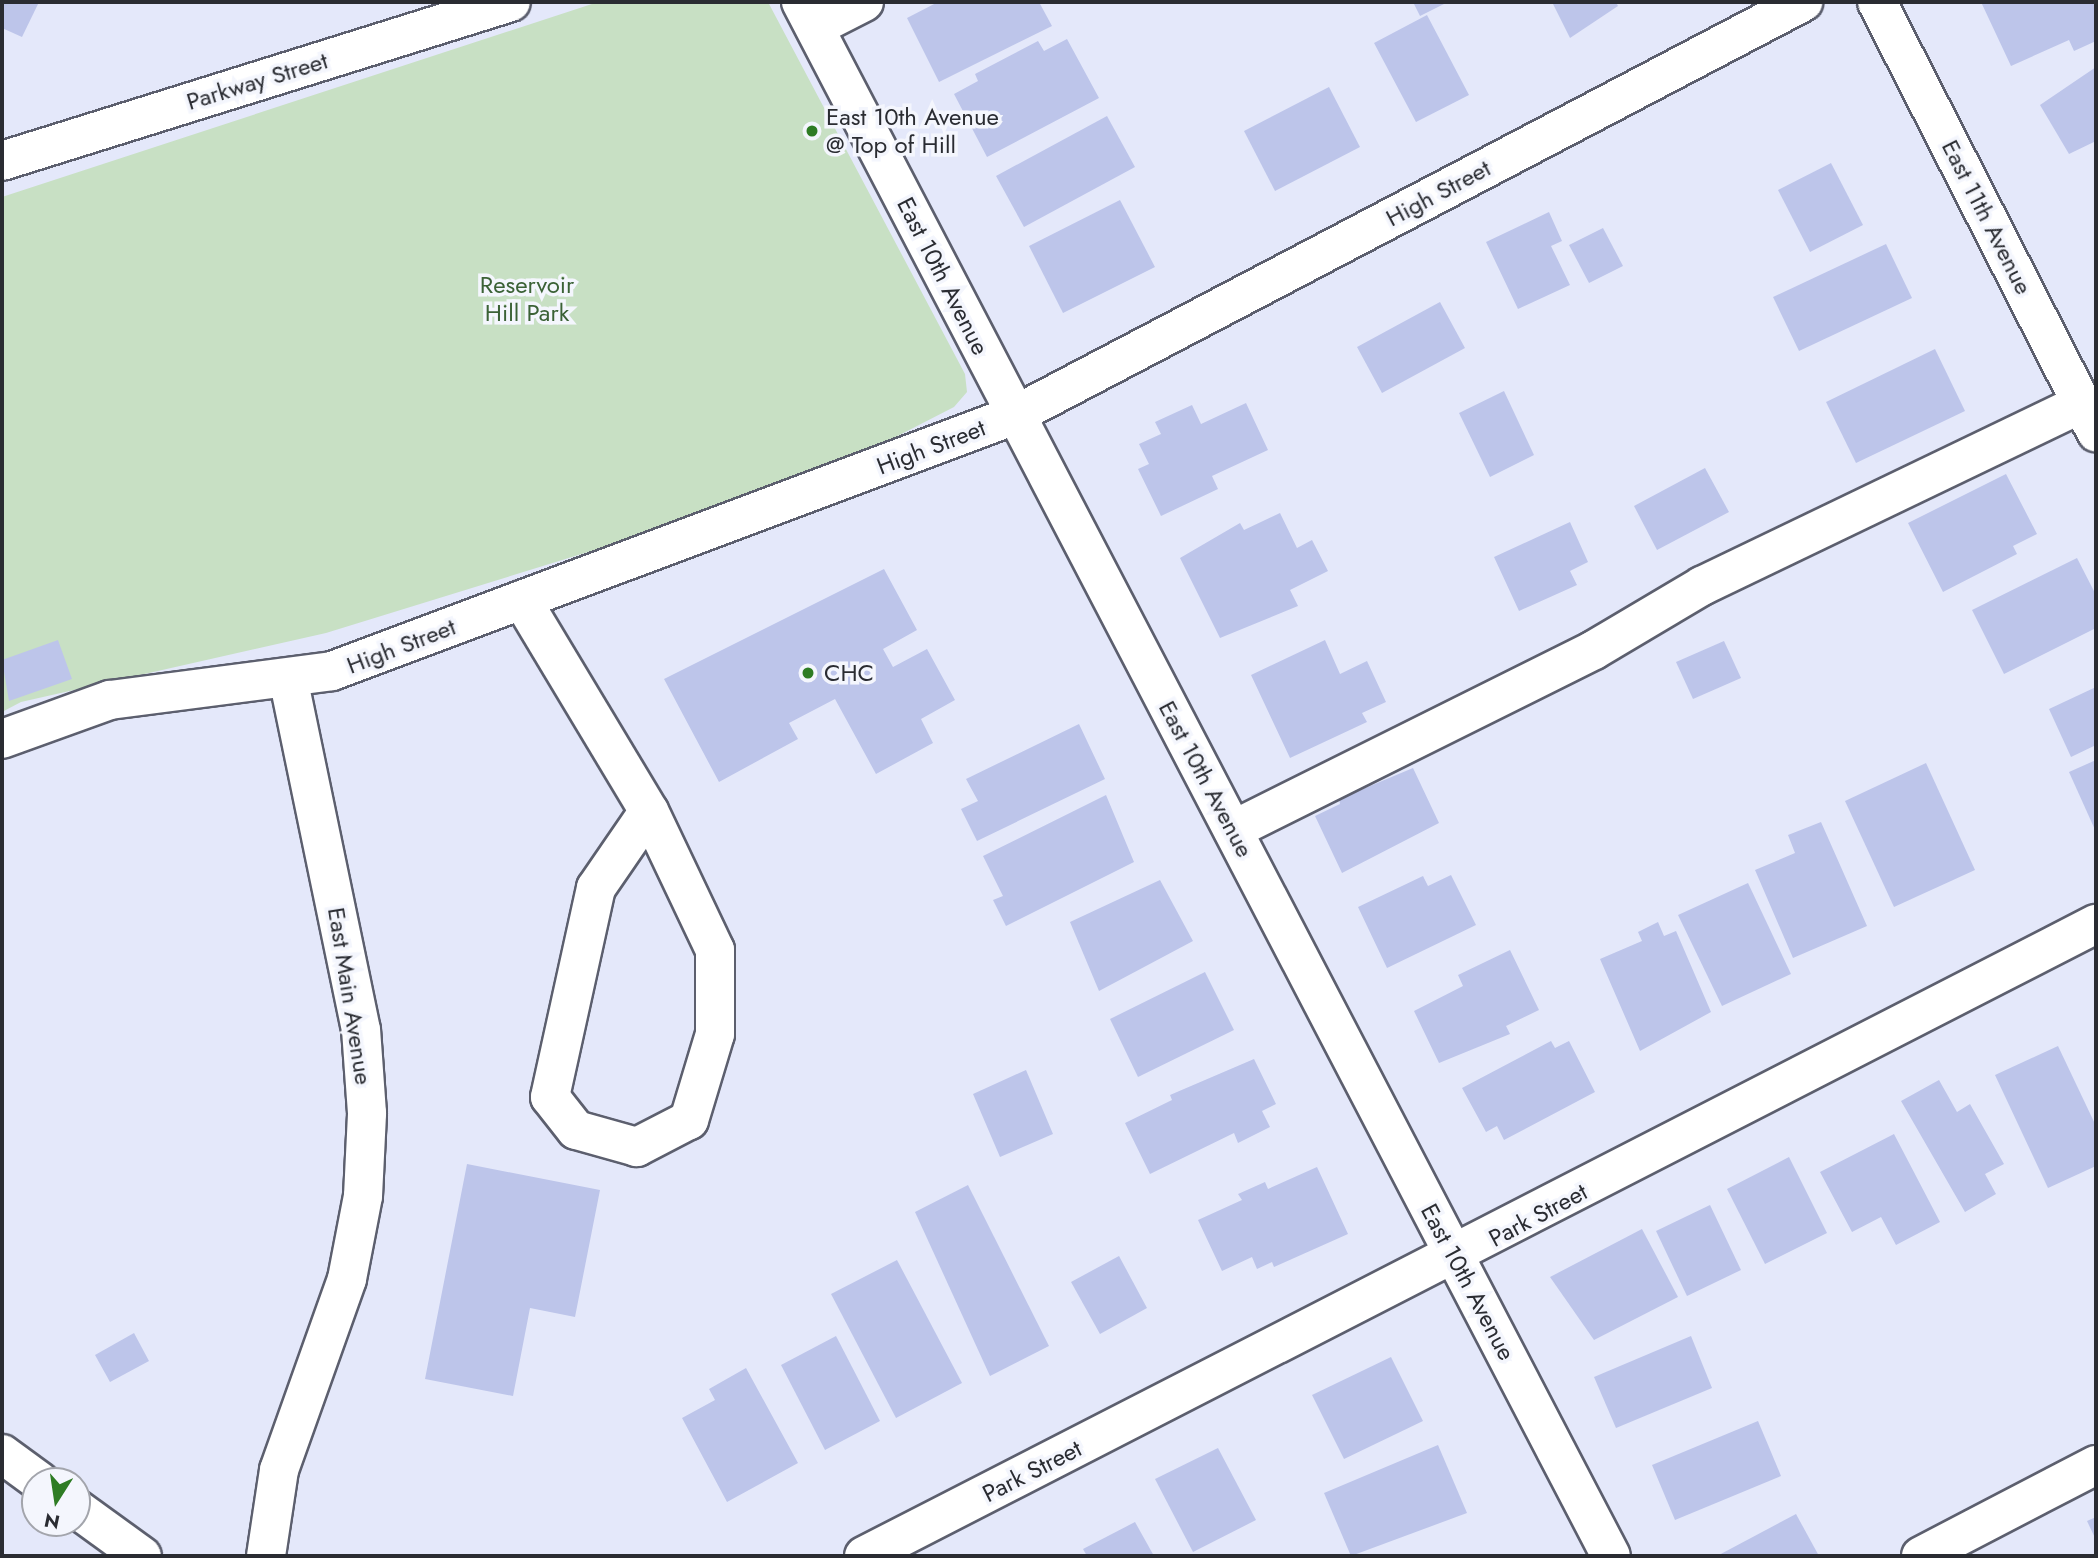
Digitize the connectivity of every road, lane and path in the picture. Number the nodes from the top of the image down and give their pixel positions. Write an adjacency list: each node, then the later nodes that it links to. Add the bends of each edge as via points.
1 (511, 2): 6 (street, Parkway Street)
2 (864, 2): 5 (street)
3 (1803, 2): 7 (street, High Street)
4 (1877, 2): 8 (street, East 11th Avenue)
5 (808, 14): 7 (street, East 10th Avenue)
6 (2, 160)
7 (1015, 415): 9 (street, High Street); 13 (street, East 10th Avenue)
8 (2089, 417): 13 (street, via 1702,586 1594,650)
9 (522, 600): 10 (street, High Street, via 332,671); 12 (street)
10 (288, 678): 11 (street, High Street, via 110,700); 21 (street, East Main Avenue, via 361,1030 368,1113 363,1195 347,1279 279,1470)
11 (2, 739)
12 (649, 811): 12 (street, via 715,950 715,1034 690,1121 637,1147 576,1130 550,1097 596,888)
13 (1233, 830): 15 (street, East 10th Avenue)
14 (2096, 924): 15 (street, Park Street)
15 (1455, 1258): 22 (street, Park Street); 23 (street, East 10th Avenue)
16 (2, 1454): 18 (street)
17 (2096, 1465): 24 (street)
18 (21, 1468)
19 (91, 1519): 20 (street)
20 (142, 1556)
21 (266, 1556)
22 (864, 1556)
23 (1611, 1556)
24 (1921, 1556)

